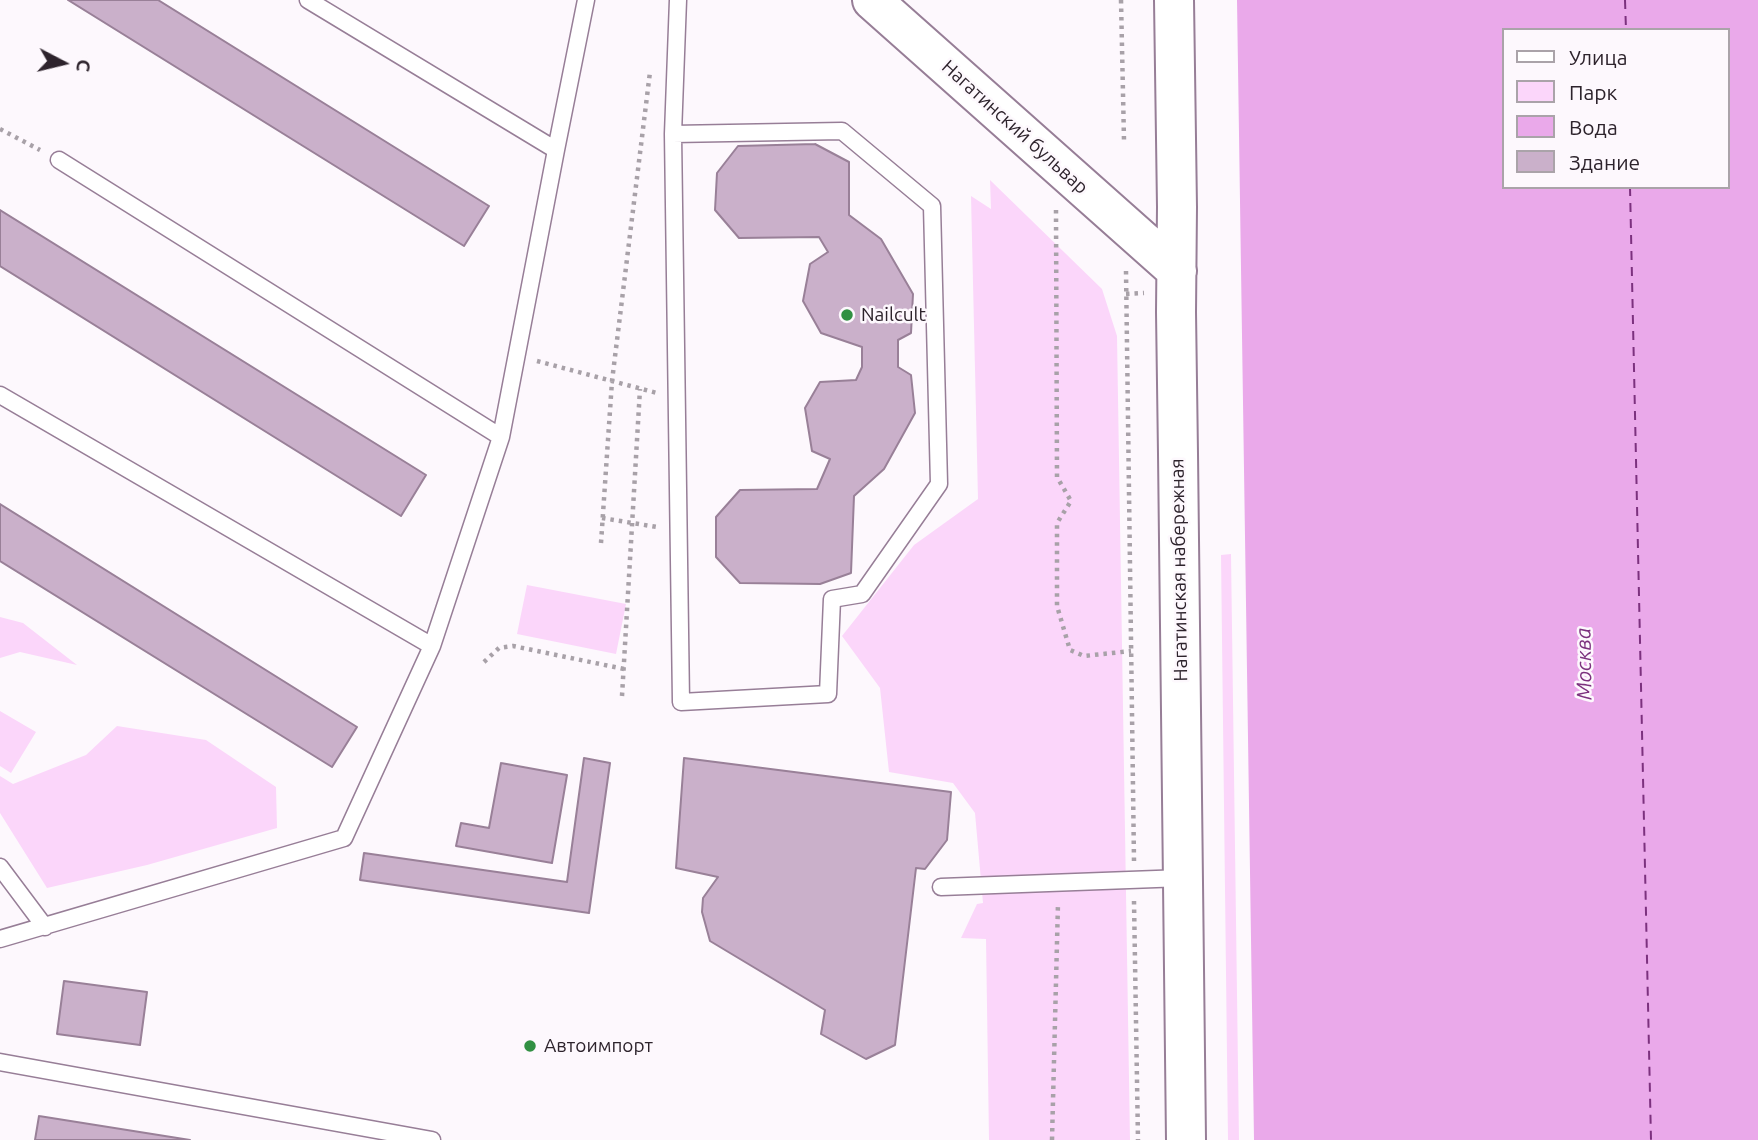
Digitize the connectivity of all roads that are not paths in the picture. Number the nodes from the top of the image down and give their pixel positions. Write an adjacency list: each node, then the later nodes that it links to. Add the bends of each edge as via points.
1 (308, 0): 7 (lane)
2 (586, 0): 7 (lane)
3 (678, 0): 6 (lane)
4 (872, 0): 9 (main road, Нагатинский бульвар)
5 (1174, 0): 10 (main road, Нагатинская набережная)
6 (673, 134): 6 (lane, via 842,131 932,206 939,484 862,594 832,600 828,694 681,702)
7 (555, 150): 13 (lane)
8 (60, 160): 13 (lane)
9 (1094, 197): 10 (main road, Нагатинский бульвар, via 1125,207); 11 (main road)
10 (1177, 207): 11 (main road, Нагатинская набережная)
11 (1177, 271): 16 (main road, Нагатинская набережная)
12 (0, 395): 14 (lane)
13 (501, 437): 14 (lane)
14 (432, 646): 18 (lane, via 344,838)
15 (0, 867): 18 (lane)
16 (1183, 878): 17 (lane); 22 (main road, Нагатинская набережная)
17 (942, 887)
18 (45, 927): 19 (lane)
19 (0, 939)
20 (0, 1062): 21 (lane)
21 (432, 1140)
22 (1186, 1140)

